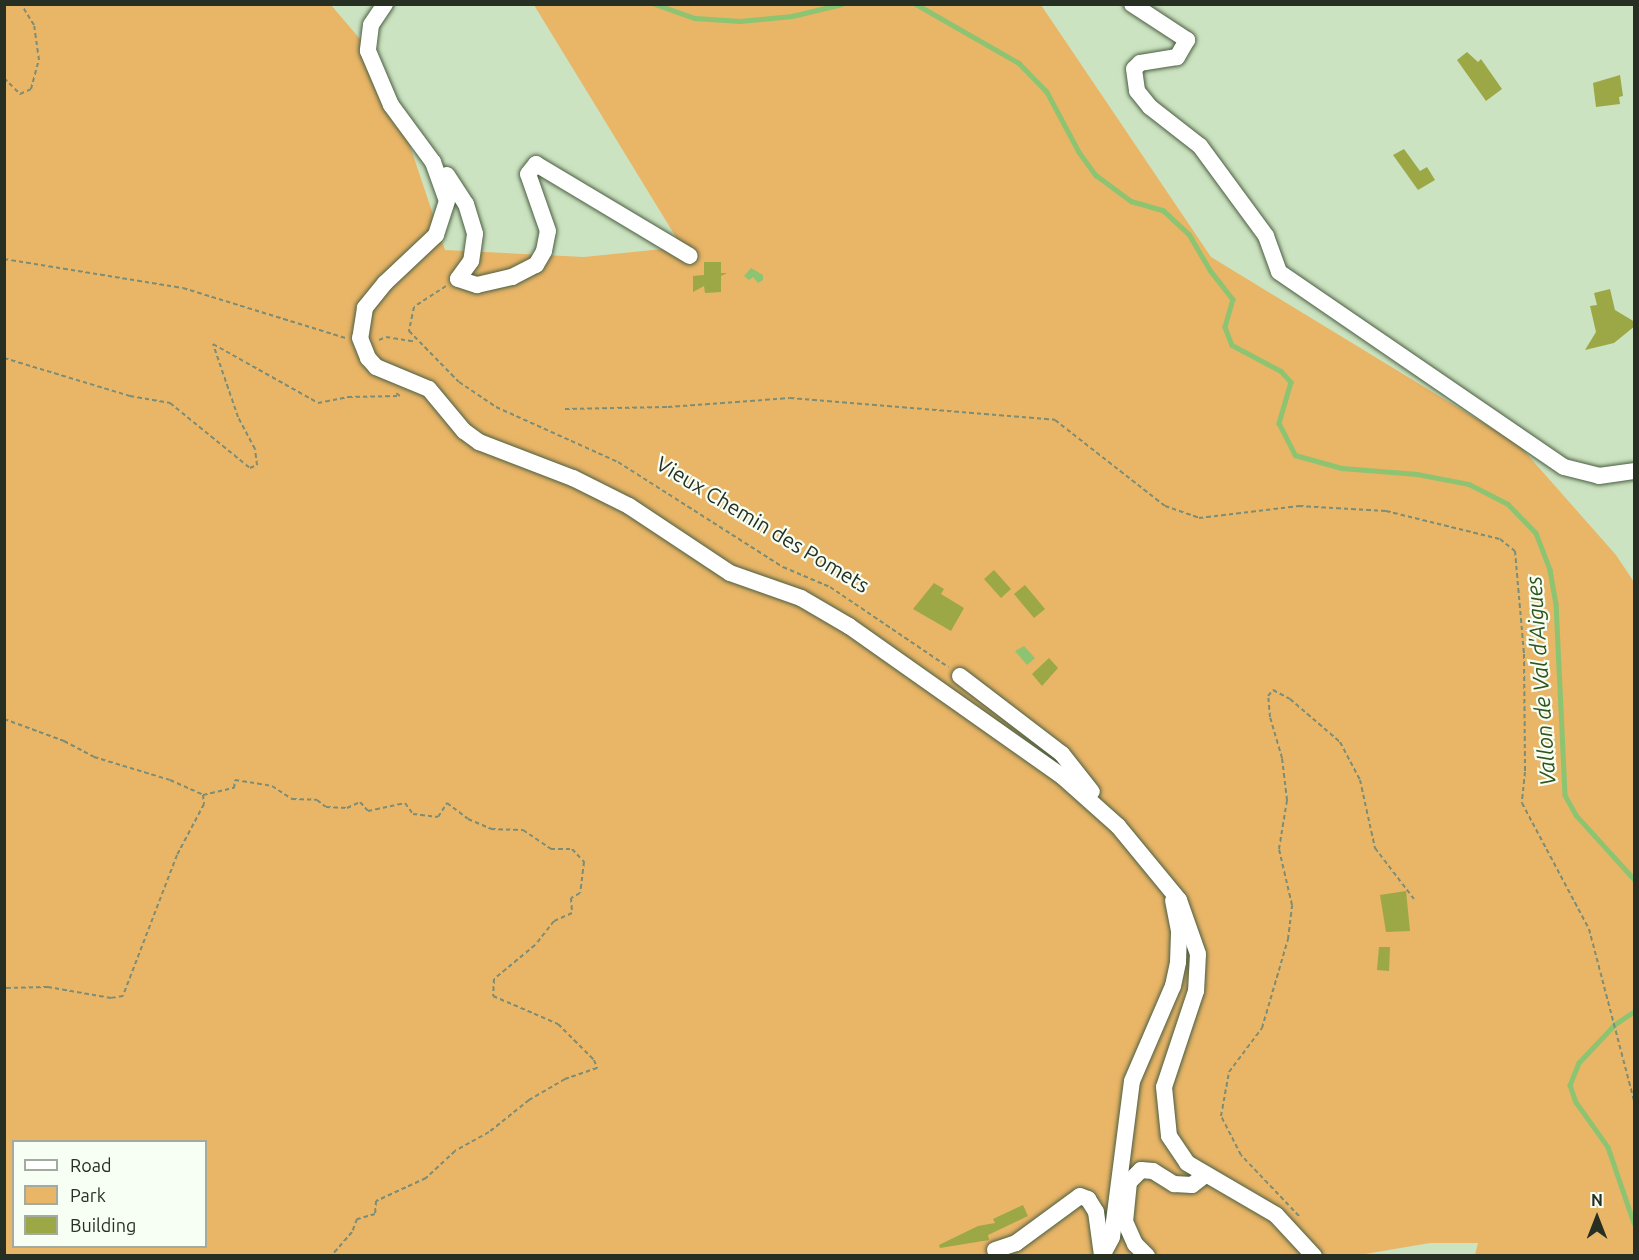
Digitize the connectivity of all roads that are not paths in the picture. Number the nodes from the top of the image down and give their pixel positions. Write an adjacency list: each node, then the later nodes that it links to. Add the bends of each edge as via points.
1 (385, 4): 3 (street, via 371,25 368,51 391,105)
2 (1132, 4): 5 (street, via 1187,40 1178,57 1140,63 1134,69 1137,91 1200,146 1266,236 1279,272 1550,458 1585,474 1607,476)
3 (418, 138): 4 (street, via 466,204 475,234 471,261 458,279 477,285 512,277 536,265 548,231 528,174 536,164); 7 (street, via 446,190 445,217 428,244 371,298 362,320 362,343 376,367 435,394 464,431 479,442 573,478 629,506 730,573 801,598 849,626 1063,777)
4 (690, 256)
5 (1635, 471)
6 (960, 676): 7 (street, via 1062,754)
7 (1118, 826): 8 (street)
8 (1170, 887): 9 (street, via 1194,935 1198,973 1191,1007 1164,1087 1164,1112 1176,1151); 10 (street, via 1180,954 1173,986 1132,1081)
9 (1204, 1176): 14 (street, via 1192,1185 1174,1184 1154,1171 1141,1170 1130,1182 1124,1199 1125,1222 1135,1244); 15 (street, via 1276,1215)
10 (1112, 1237): 12 (street); 13 (street)
11 (995, 1250): 12 (street, via 1016,1243 1080,1196 1088,1199 1096,1212)
12 (1102, 1255)
13 (1130, 1256)
14 (1147, 1256)
15 (1314, 1256)

